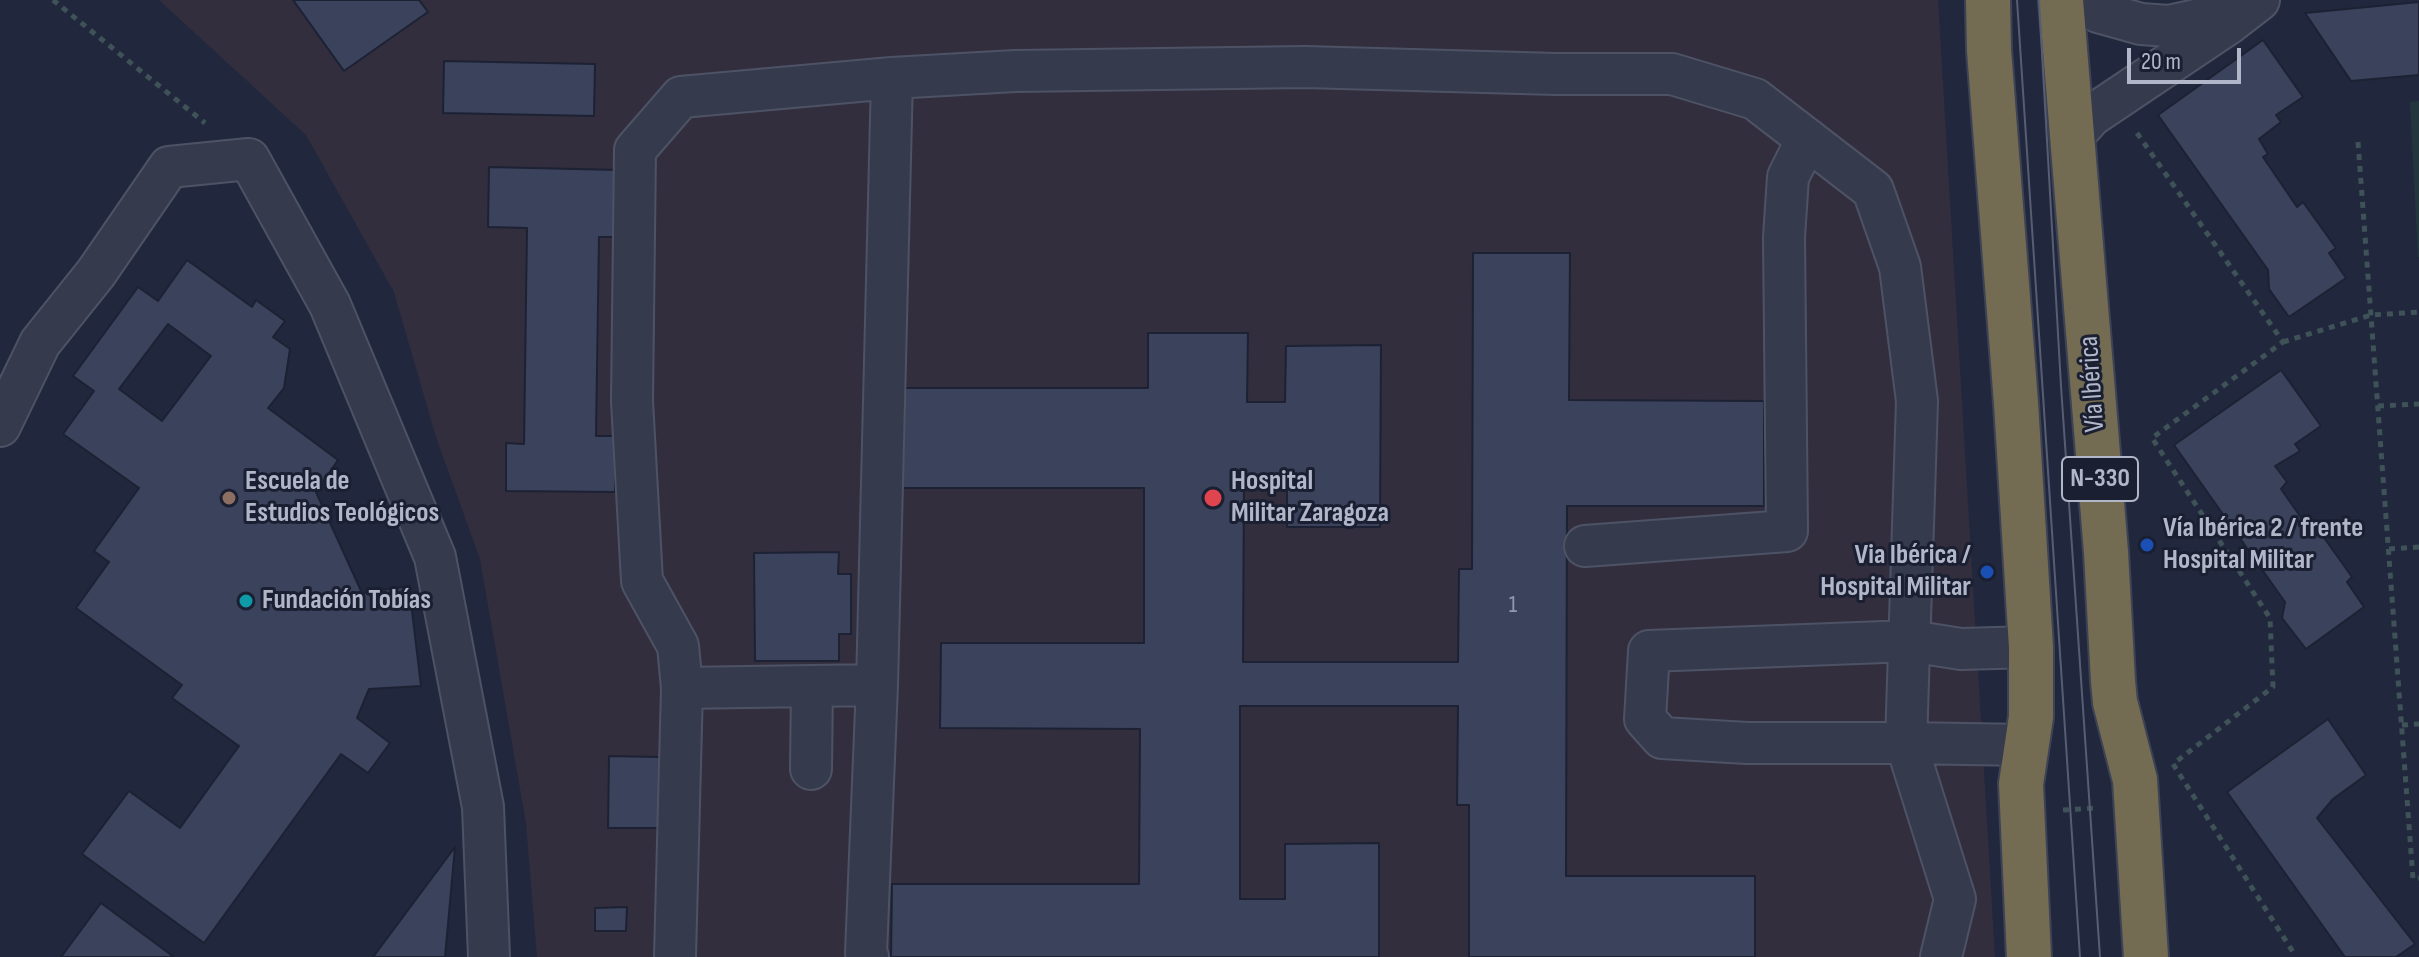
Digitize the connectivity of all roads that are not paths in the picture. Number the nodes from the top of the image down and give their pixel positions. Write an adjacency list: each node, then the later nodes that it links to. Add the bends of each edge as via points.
1 (1988, 0): 11 (highway, N-330)
2 (2061, 0): 6 (highway, Vía Ibérica / N-330)
3 (2084, 0): 4 (lane, via 2121,20 2169,26)
4 (2258, 0): 6 (lane, via 2091,116)
5 (892, 78): 7 (lane, via 1305,67 1672,74 1755,99); 12 (lane); 14 (lane, via 681,97 635,150 632,401 642,581 678,646)
6 (2073, 136): 23 (highway, Vía Ibérica / N-330, via 2113,681 2131,761)
7 (1807, 139): 9 (lane, via 1788,177 1784,237 1787,531); 10 (lane, via 1873,190 1900,267 1917,401)
8 (0, 426): 19 (lane, via 40,343 169,167 249,159 330,305 435,557 483,807)
9 (1585, 546)
10 (1910, 641): 11 (lane, via 1961,649); 15 (lane); 15 (lane, via 1649,651 1645,719 1662,738)
11 (2031, 647): 16 (highway, N-330)
12 (877, 685): 13 (lane); 18 (lane)
13 (812, 686): 14 (lane); 17 (lane)
14 (682, 688): 20 (lane)
15 (1906, 743): 16 (lane); 21 (lane, via 1955,899)
16 (2026, 745): 22 (highway, N-330, via 2021,784)
17 (811, 769)
18 (866, 956)
19 (489, 957)
20 (675, 957)
21 (1941, 957)
22 (2029, 957)
23 (2146, 957)

